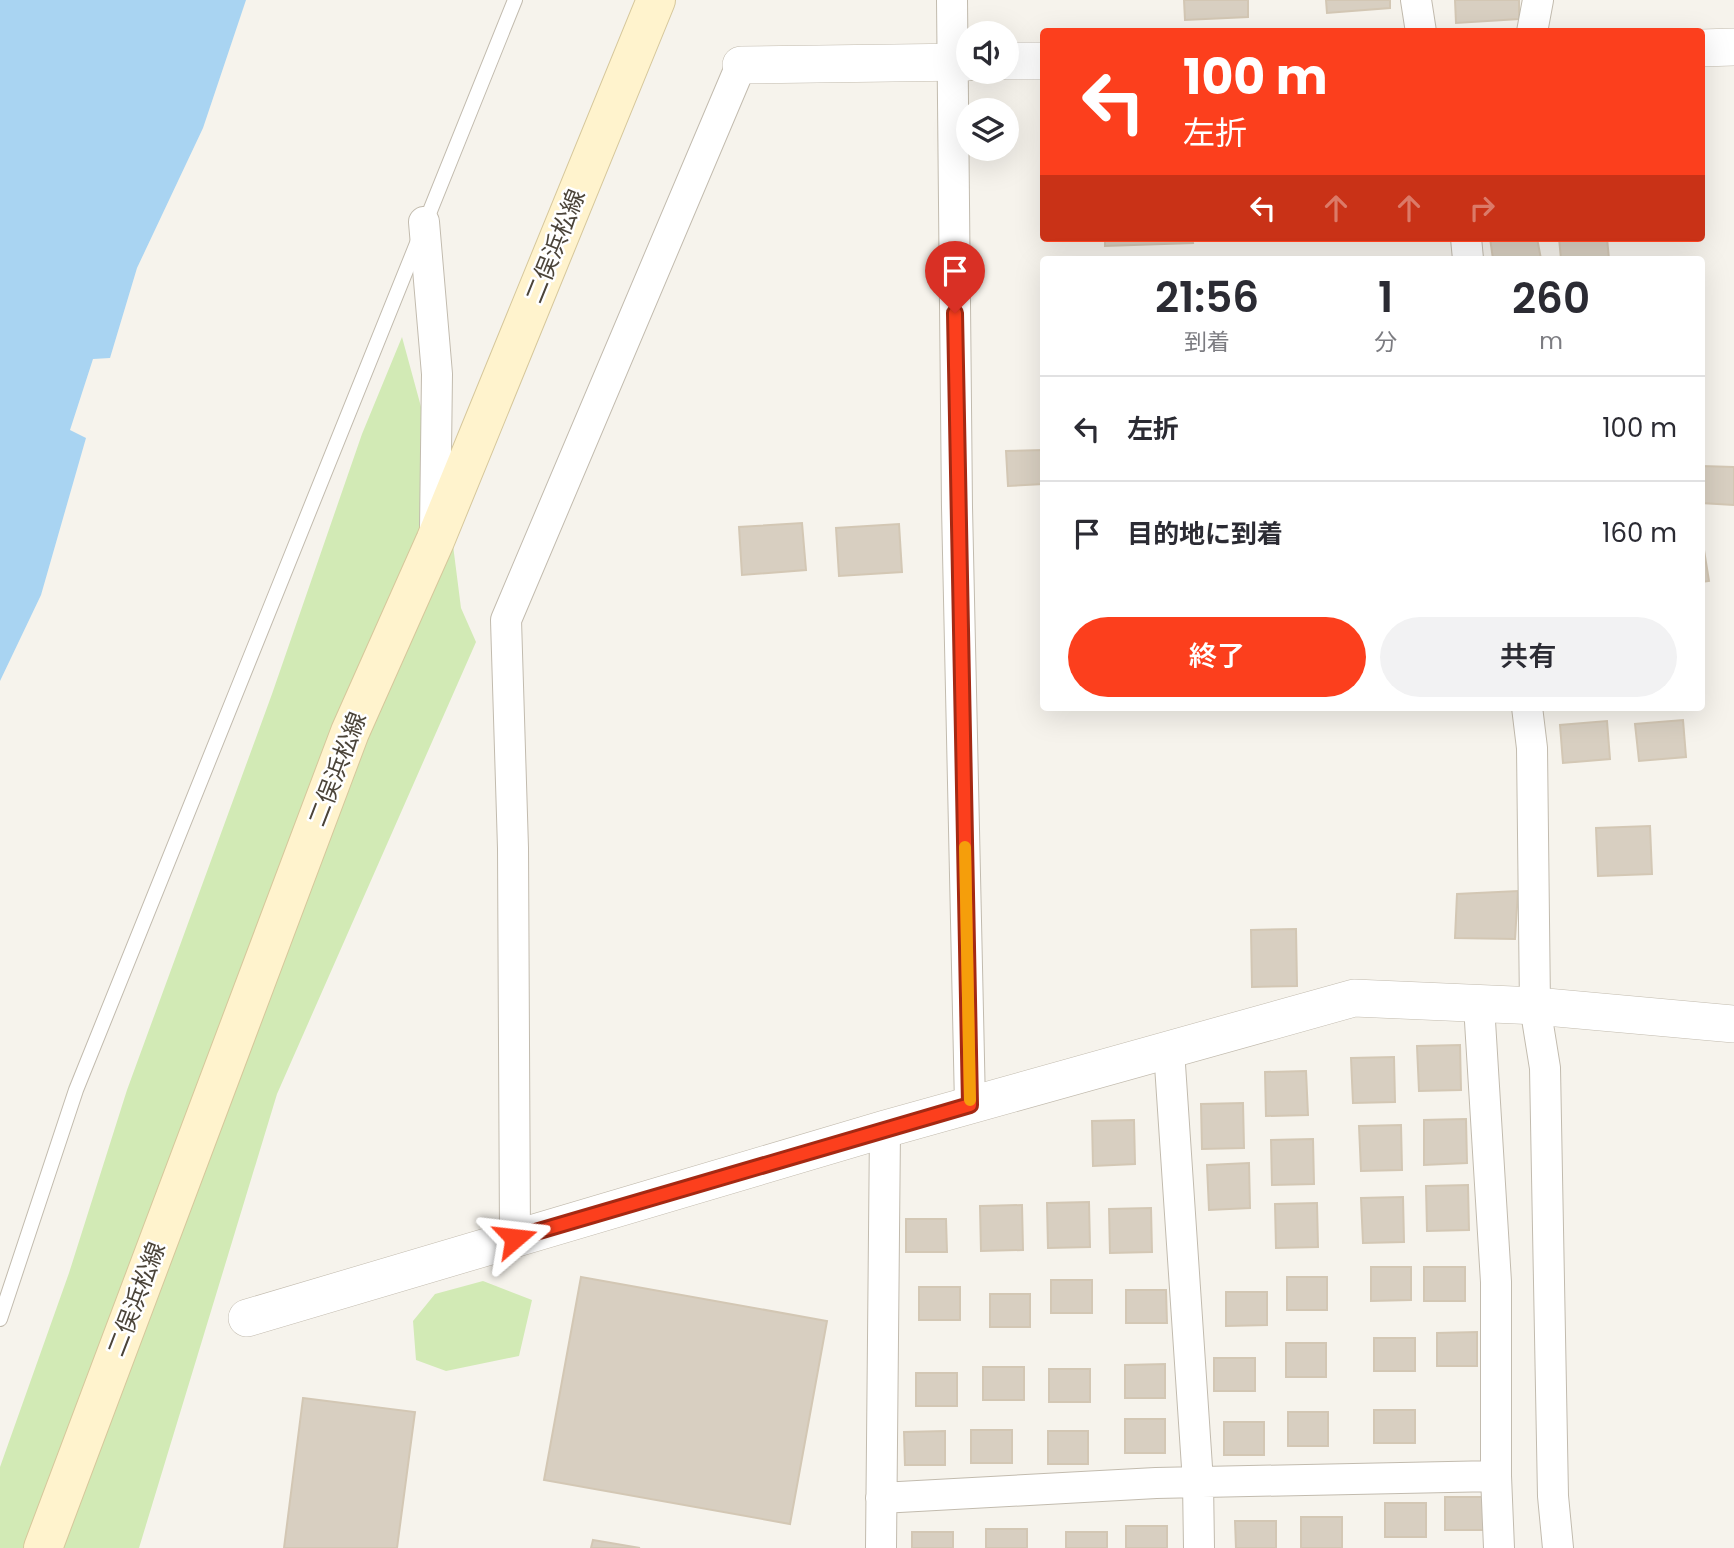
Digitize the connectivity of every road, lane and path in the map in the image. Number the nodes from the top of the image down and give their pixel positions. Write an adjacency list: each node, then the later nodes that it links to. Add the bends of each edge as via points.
1 (515, 0): 16 (lane)
2 (656, 0): 17 (main road, 二俣浜松線)
3 (951, 0): 8 (street)
4 (1416, 0): 6 (street)
5 (1538, 0): 7 (street)
6 (1420, 28)
7 (1533, 28)
8 (956, 34)
9 (1734, 47): 10 (street)
10 (1705, 48)
11 (1019, 61): 12 (street)
12 (1040, 61)
13 (956, 62): 14 (street)
14 (741, 65): 25 (street, via 506,620 513,848)
15 (960, 84): 23 (street, via 957,507)
16 (424, 222): 17 (street, via 437,373); 27 (lane, via 76,1090)
17 (435, 541): 31 (main road, 二俣浜松線, via 350,732)
18 (1527, 711): 20 (street, via 1532,748)
19 (1479, 1005): 20 (street); 22 (street, via 1354,998); 28 (street, via 1496,1282)
20 (1535, 1006): 21 (street); 35 (street, via 1545,1068 1553,1496)
21 (1734, 1024)
22 (1168, 1050): 23 (street); 29 (street)
23 (970, 1105): 24 (street)
24 (885, 1129): 25 (street); 30 (street)
25 (515, 1238): 26 (street)
26 (247, 1318)
27 (0, 1319)
28 (1496, 1476): 29 (street); 34 (street)
29 (1198, 1482): 30 (street); 33 (street)
30 (881, 1498): 32 (street)
31 (43, 1548)
32 (881, 1548)
33 (1199, 1548)
34 (1499, 1548)
35 (1558, 1548)

